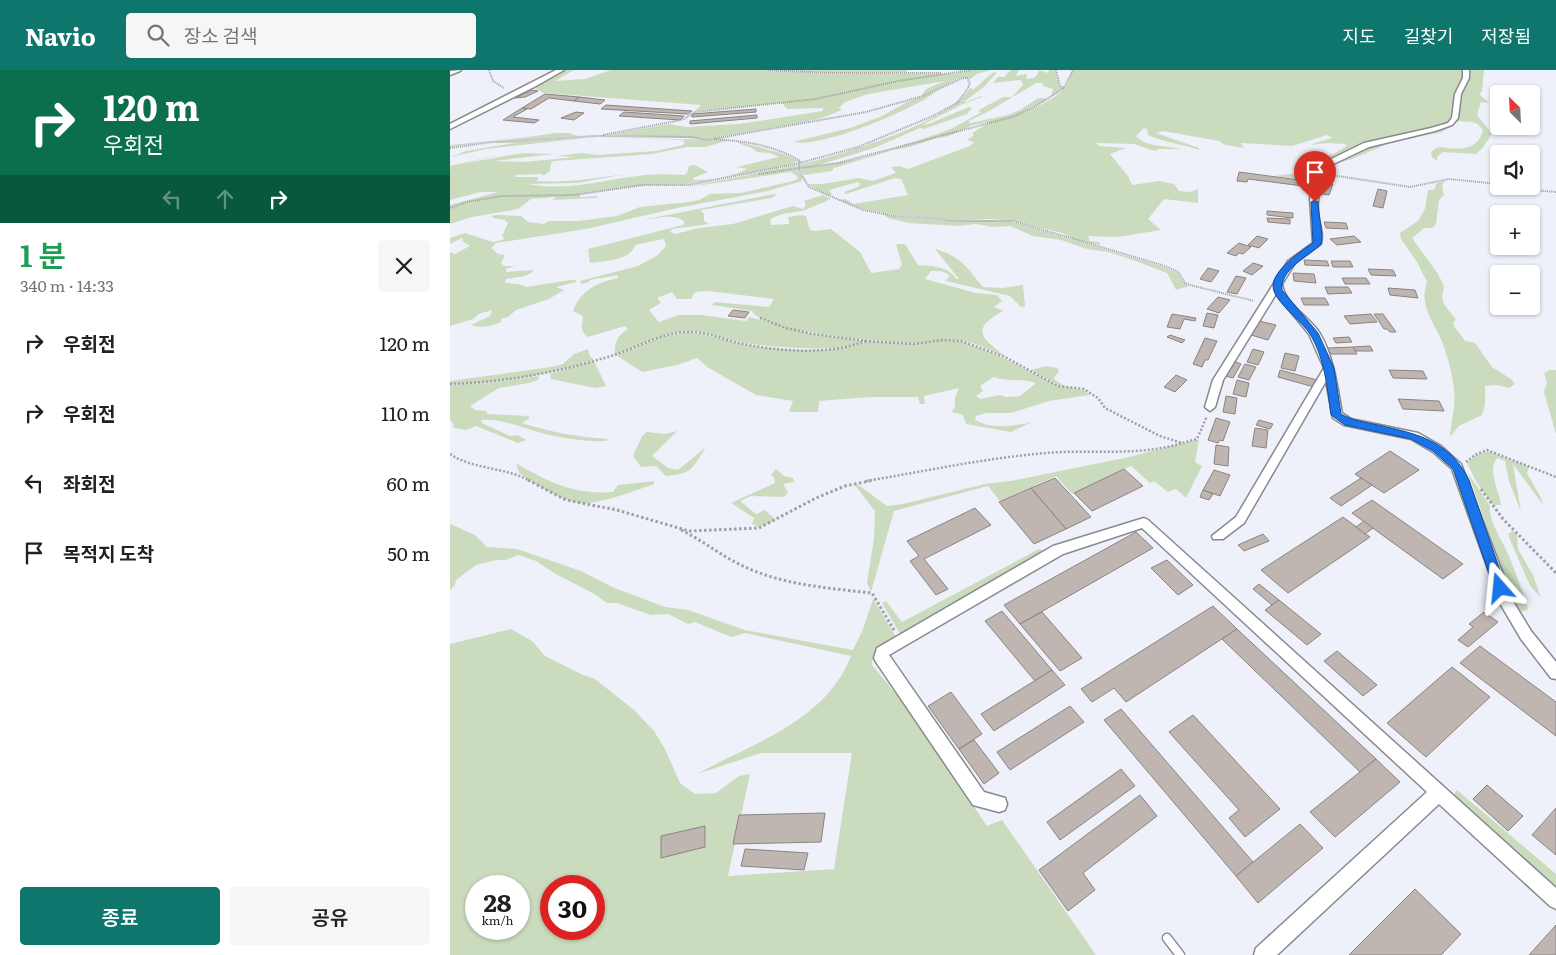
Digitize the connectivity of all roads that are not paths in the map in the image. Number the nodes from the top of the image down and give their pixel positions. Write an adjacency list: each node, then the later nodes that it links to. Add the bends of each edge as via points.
1 (458, 70): 4 (street)
2 (561, 70): 5 (street)
3 (1466, 70): 6 (street, via 1450,124 1367,145 1324,166 1315,193 1319,239 1317,244 1292,261)
4 (450, 74)
5 (450, 127)
6 (1277, 284): 7 (street, via 1283,298 1314,333); 8 (street, via 1218,380)
7 (1329, 368): 9 (street, via 1240,520); 10 (street, via 1335,411 1341,419 1414,436 1462,465 1508,605 1526,635)
8 (1210, 407)
9 (1218, 536)
10 (1556, 673)
11 (1438, 793): 12 (street, via 1144,523 1058,550 882,652 881,658 979,799); 13 (street); 16 (street)
12 (999, 804)
13 (1556, 900)
14 (1167, 938): 15 (lane)
15 (1180, 955)
16 (1263, 955)

